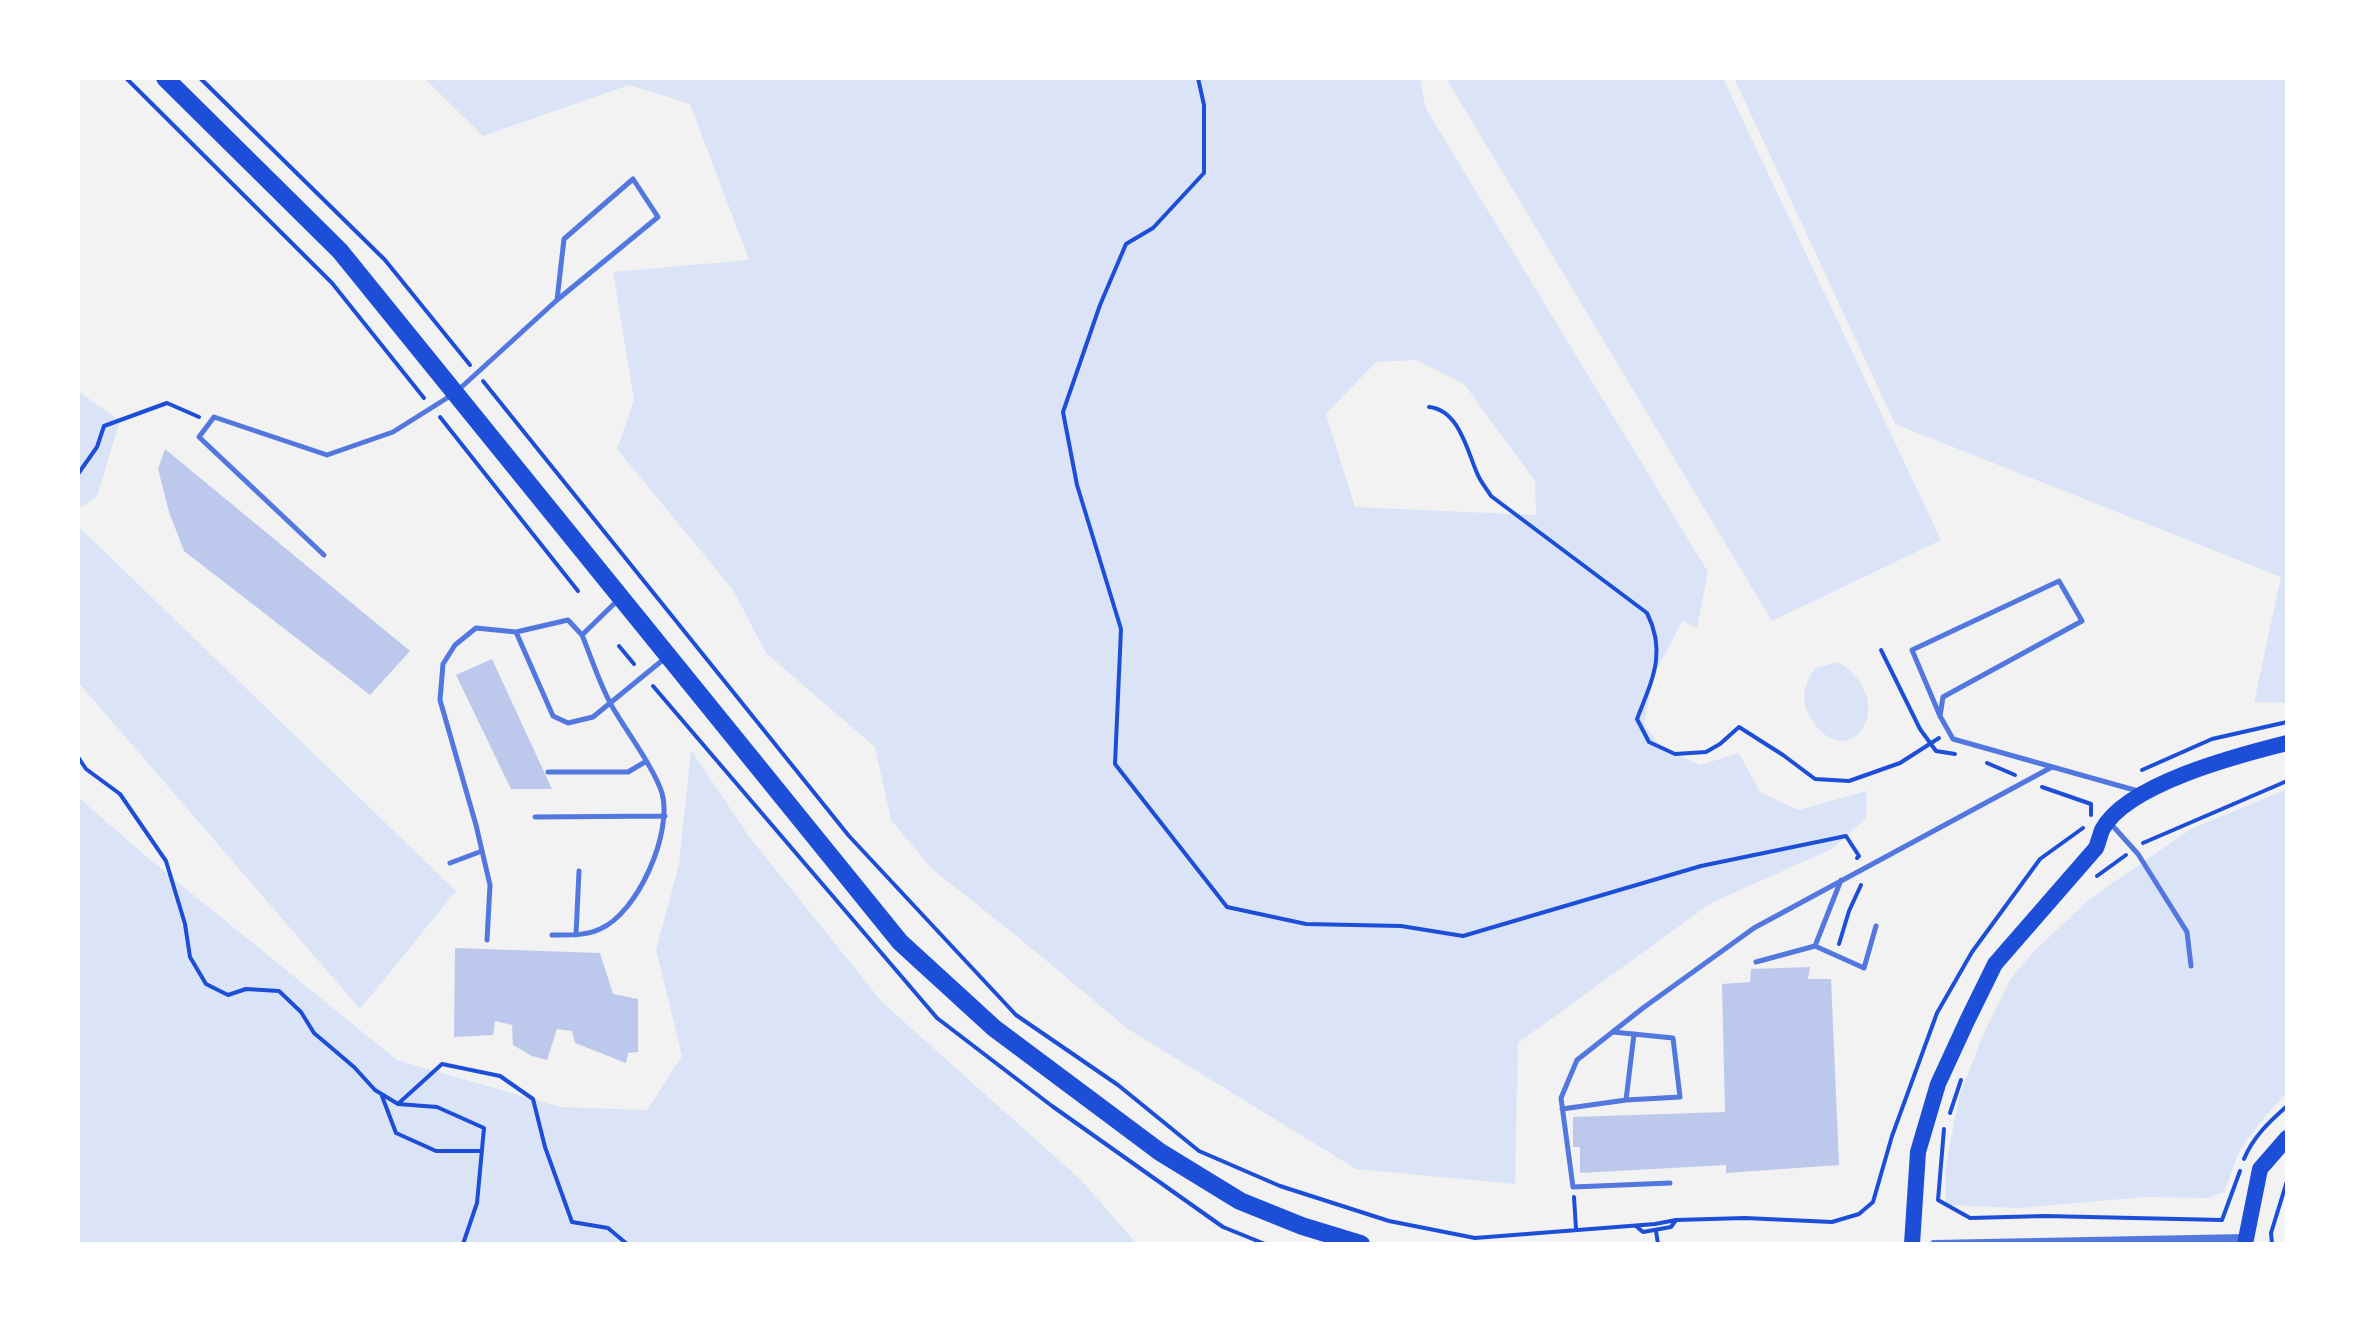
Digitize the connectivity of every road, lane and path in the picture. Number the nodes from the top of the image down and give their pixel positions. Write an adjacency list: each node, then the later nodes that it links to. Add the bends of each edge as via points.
1 (126, 78): 8 (path, via 332,283)
2 (165, 78): 7 (main road, via 340,251)
3 (200, 78): 6 (path, via 385,260)
4 (1198, 78): 40 (path, via 1204,105 1204,173 1153,228 1126,244 1063,412 1077,485 1121,629 1115,764 1227,907 1306,924 1401,926 1463,936 1701,866 1846,836 1859,856)
5 (557, 300): 5 (lane, via 658,217 633,179 564,239); 6 (lane)
6 (476, 373): 7 (lane); 69 (path, via 849,836 1016,1015 1118,1085 1199,1151 1280,1186 1389,1221 1475,1238)
7 (455, 393): 8 (lane); 14 (main road)
8 (432, 407): 10 (lane, via 393,432 327,455 214,417); 13 (path)
9 (1429, 407): 23 (path, via 1451,417 1491,496 1647,613 1657,633 1656,670 1637,719 1649,742 1675,754 1706,752 1739,727 1815,779 1849,781 1900,763)
10 (211, 422): 11 (path, via 167,403 104,426); 12 (lane, via 199,437)
11 (78, 474)
12 (324, 555)
13 (578, 591)
14 (620, 598): 16 (lane); 18 (main road)
15 (516, 632): 16 (lane, via 568,620); 20 (lane, via 553,716 568,723 593,717); 36 (lane, via 476,628 443,664 440,700)
16 (582, 635): 20 (lane)
17 (619, 646): 19 (path)
18 (668, 656): 20 (lane); 73 (main road, via 900,942 961,1000 1160,1152 1220,1189 1302,1226)
19 (634, 664)
20 (611, 704): 26 (lane)
21 (1940, 716): 21 (lane, via 1943,697 2082,621 2059,581 1912,650); 23 (lane)
22 (2287, 722): 28 (path, via 2212,739)
23 (1948, 732): 27 (lane, via 1961,742)
24 (2287, 743): 31 (main road, via 2217,762)
25 (78, 757): 53 (path, via 120,794 166,861 190,957 206,984 228,995 246,989 279,991 314,1033)
26 (645, 762): 29 (lane, via 628,772); 32 (lane, via 661,792)
27 (2052, 767): 31 (lane); 40 (lane)
28 (2142, 770)
29 (548, 772)
30 (2287, 781): 35 (path)
31 (2146, 794): 34 (main road)
32 (665, 816): 33 (lane); 44 (lane, via 641,889 616,920)
33 (535, 817)
34 (2109, 822): 35 (lane); 75 (main road, via 2096,848 1995,964 1967,1021 1938,1084 1922,1138)
35 (2134, 849): 41 (path); 49 (lane, via 2187,932)
36 (482, 851): 37 (lane); 45 (lane, via 490,885)
37 (450, 863)
38 (579, 871): 44 (lane)
39 (1865, 877): 47 (path)
40 (1841, 879): 46 (lane); 50 (lane, via 1754,928)
41 (2091, 880)
42 (1876, 926): 47 (lane, via 1864,968)
43 (552, 935): 44 (lane)
44 (576, 935)
45 (487, 940)
46 (1815, 946): 47 (lane); 48 (lane)
47 (1835, 956)
48 (1756, 962)
49 (2191, 966)
50 (1612, 1032): 51 (lane); 56 (lane, via 1577,1060 1561,1098)
51 (1634, 1034): 54 (lane); 54 (lane, via 1673,1038 1680,1097)
52 (1965, 1071): 57 (path)
53 (381, 1094): 55 (path); 60 (path, via 396,1133 436,1151)
54 (1626, 1100): 56 (lane)
55 (398, 1104): 60 (path, via 437,1107 484,1128); 72 (path, via 442,1064 500,1076 533,1099 572,1222 608,1228)
56 (1562, 1109): 63 (lane)
57 (1949, 1114)
58 (1944, 1129): 66 (path, via 1938,1200 1970,1218)
59 (2287, 1138): 70 (main road, via 2260,1169)
60 (482, 1151): 71 (path, via 477,1203)
61 (2287, 1181): 77 (path)
62 (1670, 1183): 63 (lane)
63 (1573, 1187): 69 (path)
64 (1859, 1214): 65 (path, via 1832,1222)
65 (1676, 1220): 67 (path, via 1671,1227 1643,1232); 68 (path)
66 (2222, 1220)
67 (1634, 1224): 68 (path); 69 (path)
68 (1655, 1224): 74 (path)
69 (1576, 1229)
70 (2245, 1241): 76 (street)
71 (463, 1244)
72 (627, 1244)
73 (1361, 1244)
74 (1658, 1244)
75 (1912, 1244)
76 (1934, 1244)
77 (2272, 1244)

